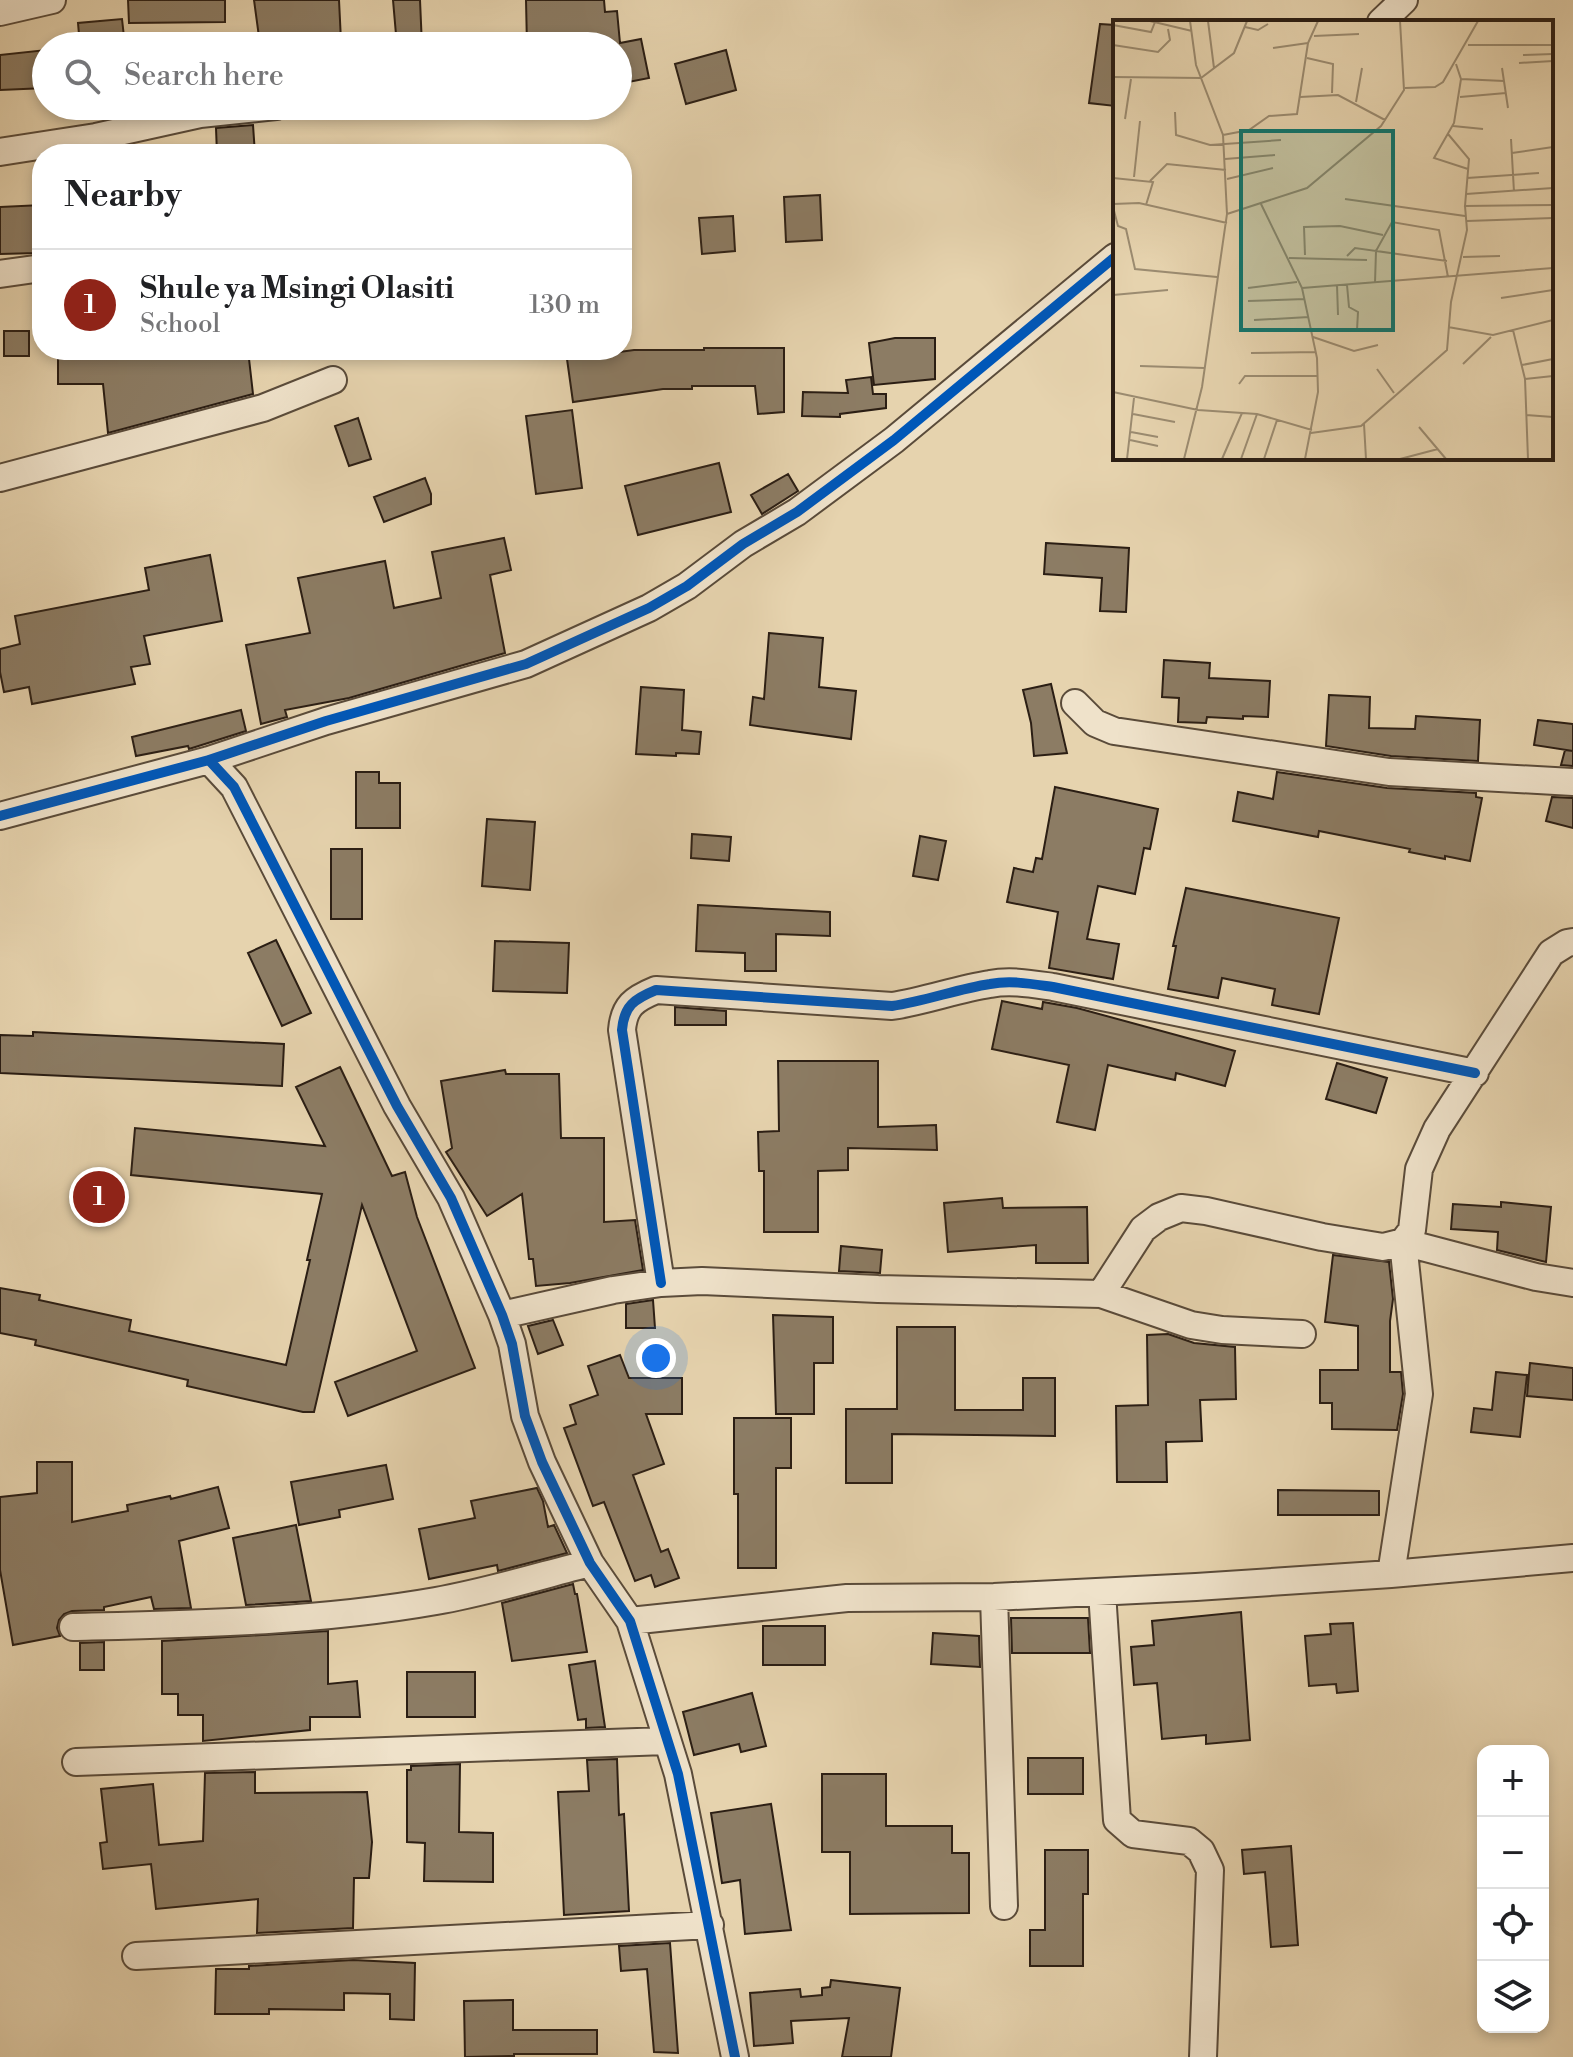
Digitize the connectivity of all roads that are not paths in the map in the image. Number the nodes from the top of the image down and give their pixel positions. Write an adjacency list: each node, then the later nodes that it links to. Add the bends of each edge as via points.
1 (52, 0): 3 (street)
2 (1404, 0): 4 (street)
3 (0, 12)
4 (1383, 20)
5 (173, 120): 6 (street)
6 (51, 144)
7 (32, 147): 8 (street)
8 (0, 152)
9 (1113, 259): 15 (street, via 882,449 797,512 649,608 526,664)
10 (32, 269): 11 (street)
11 (0, 274)
12 (333, 380): 13 (street, via 263,408)
13 (0, 478)
14 (1075, 703): 16 (street, via 1095,723 1114,731 1389,772)
15 (209, 760): 17 (street); 24 (street, via 234,787 397,1106 451,1198)
16 (1573, 782)
17 (0, 816)
18 (1573, 942): 19 (street, via 1551,953)
19 (1475, 1073): 20 (street, via 1426,1151 1412,1230); 21 (street, via 1022,983 993,983 892,1006 656,990 637,998 624,1012 622,1030)
20 (1403, 1242): 22 (street); 23 (street, via 1383,1247 1181,1208 1143,1229); 28 (street, via 1419,1394)
21 (661, 1283): 23 (street); 24 (street)
22 (1573, 1283)
23 (1101, 1294): 25 (street, via 1191,1325)
24 (502, 1315): 27 (street, via 525,1416)
25 (1302, 1334)
26 (1573, 1558): 28 (street)
27 (590, 1563): 31 (street); 32 (street, via 437,1601 370,1610)
28 (1391, 1574): 29 (street)
29 (1102, 1592): 30 (street); 39 (street, via 1117,1820 1133,1834 1189,1841 1210,1870)
30 (994, 1597): 31 (street, via 847,1598); 35 (street)
31 (630, 1621): 33 (street)
32 (73, 1627)
33 (666, 1741): 34 (street); 36 (street)
34 (76, 1762)
35 (1004, 1906)
36 (710, 1925): 37 (street); 38 (street)
37 (136, 1956)
38 (735, 2057)
39 (1203, 2057)

